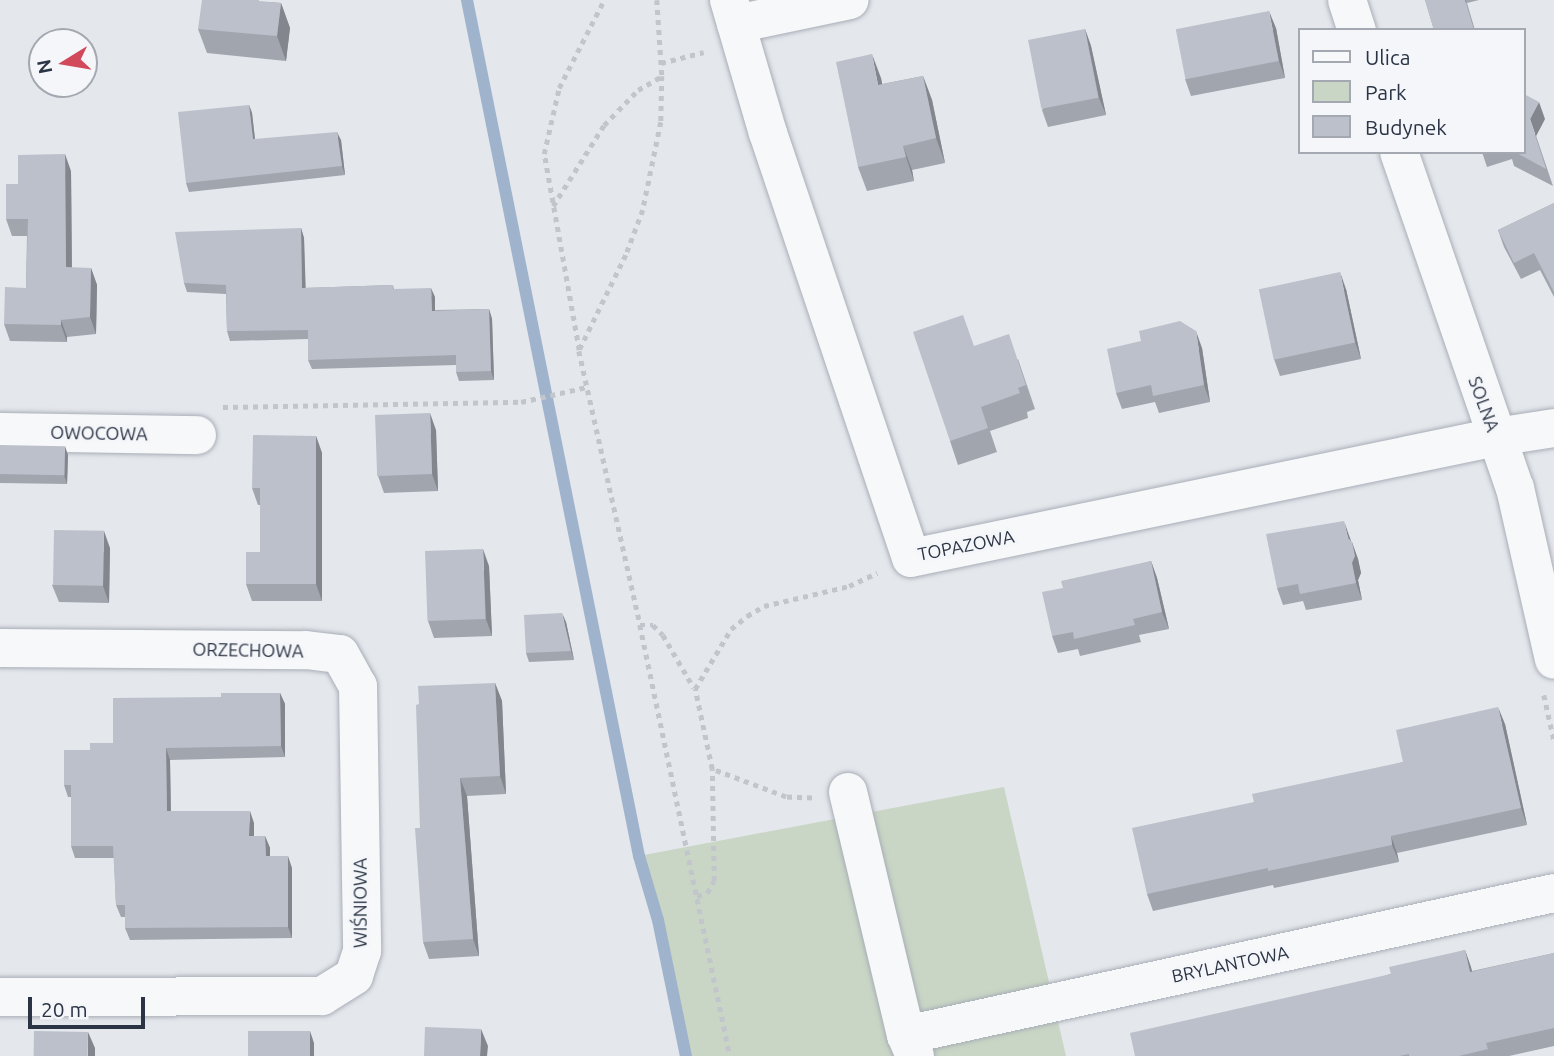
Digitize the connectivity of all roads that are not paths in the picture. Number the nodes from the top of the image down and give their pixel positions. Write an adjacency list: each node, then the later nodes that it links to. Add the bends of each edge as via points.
1 (850, 0): 3 (street)
2 (1347, 0): 4 (street)
3 (733, 12): 9 (street, TOPAZOWA, via 768,132 911,558)
4 (1356, 28)
5 (1399, 154): 9 (street, SOLNA)
6 (1554, 428): 9 (street, TOPAZOWA)
7 (0, 432): 8 (street, OWOCOWA)
8 (197, 435)
9 (1496, 437): 11 (street, SOLNA, via 1515,488)
10 (0, 648): 13 (street, ORZECHOWA, via 340,654 358,686)
11 (1548, 675)
12 (848, 792): 16 (street)
13 (360, 805): 15 (street, WIŚNIOWA, via 362,951 354,976 322,996)
14 (1554, 893): 16 (street, BRYLANTOWA)
15 (0, 997)
16 (910, 1046)

